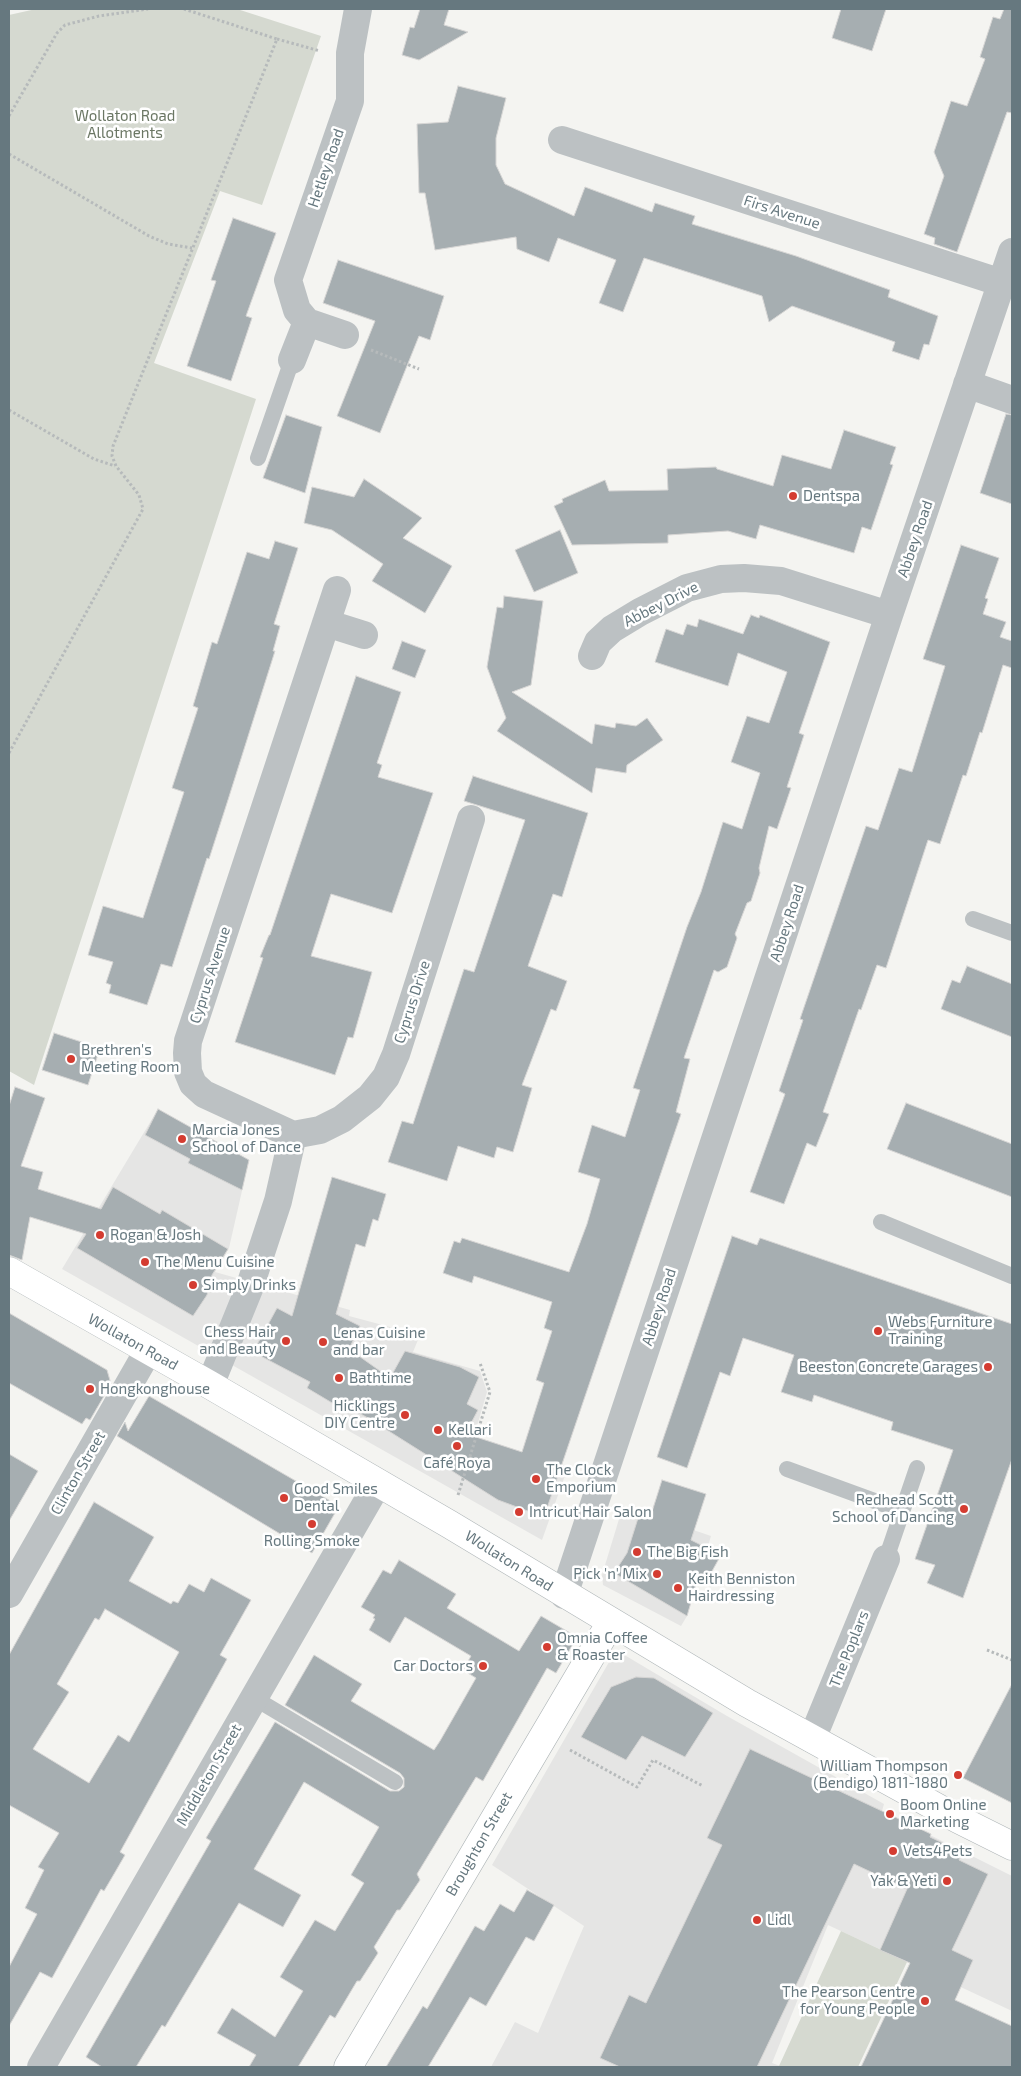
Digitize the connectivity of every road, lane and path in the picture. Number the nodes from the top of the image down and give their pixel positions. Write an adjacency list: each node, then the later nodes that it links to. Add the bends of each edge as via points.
1 (148, 9): 6 (path, via 64,25)
2 (184, 9): 4 (path)
3 (358, 9): 5 (street, Hetley Road)
4 (277, 39): 5 (path); 9 (path)
5 (350, 60): 12 (street, Hetley Road, via 350,101 288,280 297,310)
6 (9, 116)
7 (562, 140): 11 (street, Firs Avenue)
8 (9, 154): 9 (path, via 149,236 168,244)
9 (192, 248): 20 (path, via 114,446 112,456)
10 (1012, 252): 11 (street, Abbey Road)
11 (1002, 283): 16 (street, Abbey Road)
12 (307, 322): 13 (street); 14 (street)
13 (344, 335): 15 (path, via 346,340)
14 (292, 360): 19 (lane)
15 (419, 369)
16 (967, 384): 17 (street); 22 (street, Abbey Road)
17 (1012, 400)
18 (9, 410): 20 (path, via 94,459)
19 (258, 458)
20 (116, 466): 26 (path, via 139,495 143,508)
21 (337, 590): 23 (street, Cyprus Avenue)
22 (889, 615): 25 (street, Abbey Drive, via 781,581 721,579 687,588 640,612 598,642); 44 (street, Abbey Road)
23 (326, 623): 24 (street); 30 (street, Cyprus Avenue, via 187,1053 188,1072 204,1094)
24 (364, 634)
25 (592, 656)
26 (9, 753)
27 (471, 819): 30 (street, Cyprus Drive, via 396,1054 386,1076 370,1097 342,1119 320,1130)
28 (973, 919): 29 (lane)
29 (1012, 934)
30 (293, 1135): 36 (street, via 278,1201 249,1289)
31 (881, 1222): 33 (lane)
32 (9, 1272): 34 (main road, Wollaton Road)
33 (1012, 1276)
34 (148, 1351): 36 (main road, Wollaton Road); 43 (street, Clinton Street)
35 (480, 1363): 41 (path, via 490,1392)
36 (210, 1385): 39 (main road, Wollaton Road)
37 (917, 1468): 40 (lane)
38 (787, 1469): 40 (lane)
39 (378, 1482): 41 (main road, Wollaton Road); 48 (street, Middleton Street)
40 (902, 1511): 42 (lane)
41 (449, 1524): 44 (main road, Wollaton Road)
42 (886, 1559): 49 (street, The Poplars)
43 (9, 1594)
44 (564, 1595): 45 (main road, Wollaton Road)
45 (611, 1622): 49 (main road, Wollaton Road); 55 (main road, Broughton Street)
46 (987, 1650): 47 (path)
47 (1012, 1660)
48 (254, 1698): 51 (lane); 54 (street, Middleton Street)
49 (812, 1739): 53 (main road, Wollaton Road)
50 (567, 1748): 52 (path, via 637,1787 654,1760)
51 (395, 1782)
52 (703, 1786)
53 (1012, 1846)
54 (41, 2067)
55 (348, 2067)

